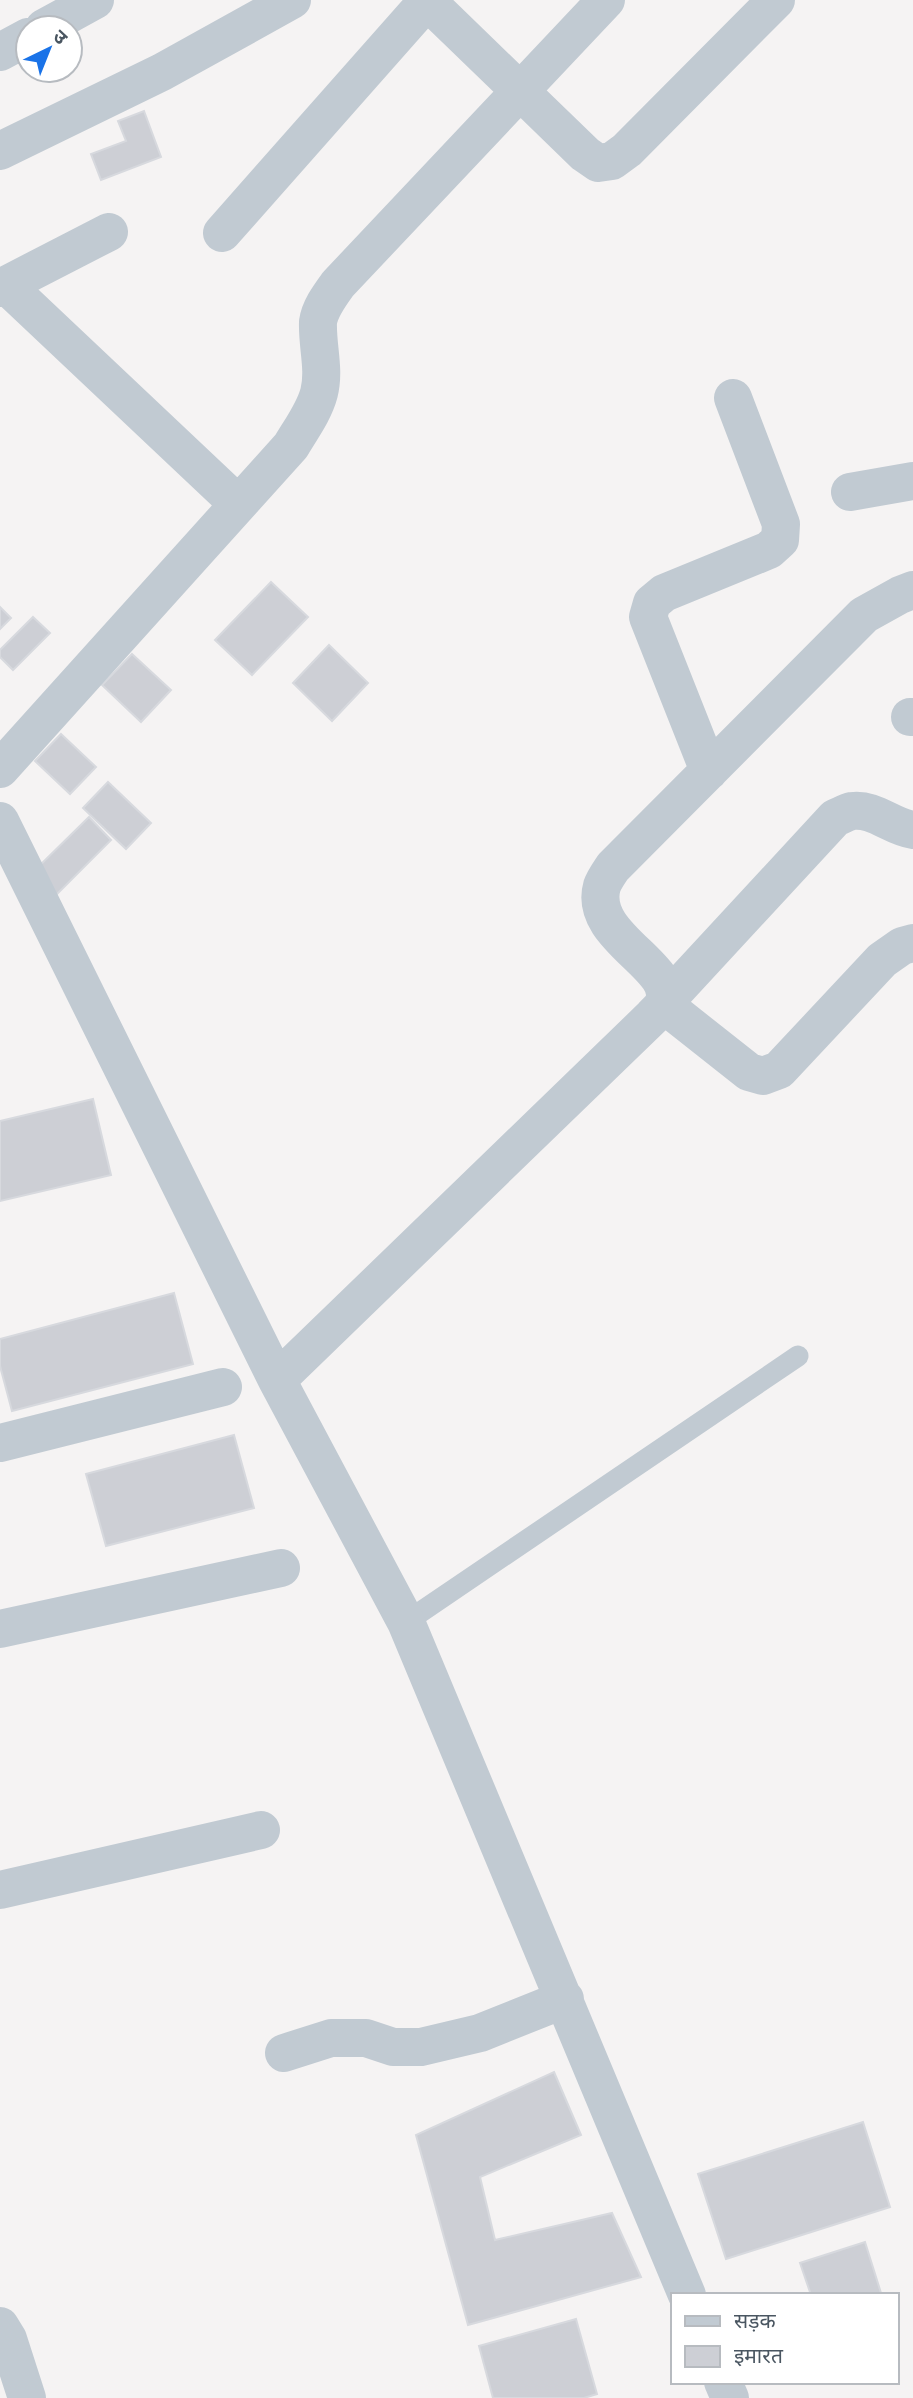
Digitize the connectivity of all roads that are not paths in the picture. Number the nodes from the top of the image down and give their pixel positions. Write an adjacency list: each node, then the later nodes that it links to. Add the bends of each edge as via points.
1 (95, 0): 6 (street)
2 (292, 0): 8 (street, via 162,72)
3 (427, 0): 7 (street); 10 (street)
4 (606, 0): 7 (street)
5 (776, 0): 7 (street, via 612,161 598,163 585,154)
6 (70, 14)
7 (520, 91): 15 (street, via 327,300 318,320 319,394 309,417 291,446)
8 (0, 151)
9 (109, 232): 11 (street)
10 (222, 233)
11 (3, 286): 15 (street)
12 (733, 398): 18 (street, via 781,524 780,540 769,550 664,593 652,603 648,617)
13 (913, 481): 14 (street)
14 (850, 492)
15 (238, 504): 17 (street)
16 (913, 590): 18 (street, via 864,615)
17 (0, 769)
18 (709, 771): 22 (street, via 613,867 602,884 600,901 607,924 654,972 664,987)
19 (0, 821): 24 (street)
20 (913, 830): 22 (street, via 870,813 852,811 835,818)
21 (913, 943): 22 (street, via 882,960 779,1070 763,1076 749,1072)
22 (663, 1004): 24 (street)
23 (798, 1356): 28 (lane)
24 (277, 1380): 28 (street)
25 (223, 1387): 26 (street)
26 (0, 1443)
27 (281, 1568): 29 (street)
28 (405, 1622): 32 (street)
29 (0, 1629)
30 (261, 1830): 31 (street)
31 (0, 1889)
32 (565, 1999): 33 (street, via 480,2033 421,2047 331,2038); 34 (street)
33 (284, 2053)
34 (686, 2293)
35 (0, 2326): 36 (street)
36 (27, 2398)

